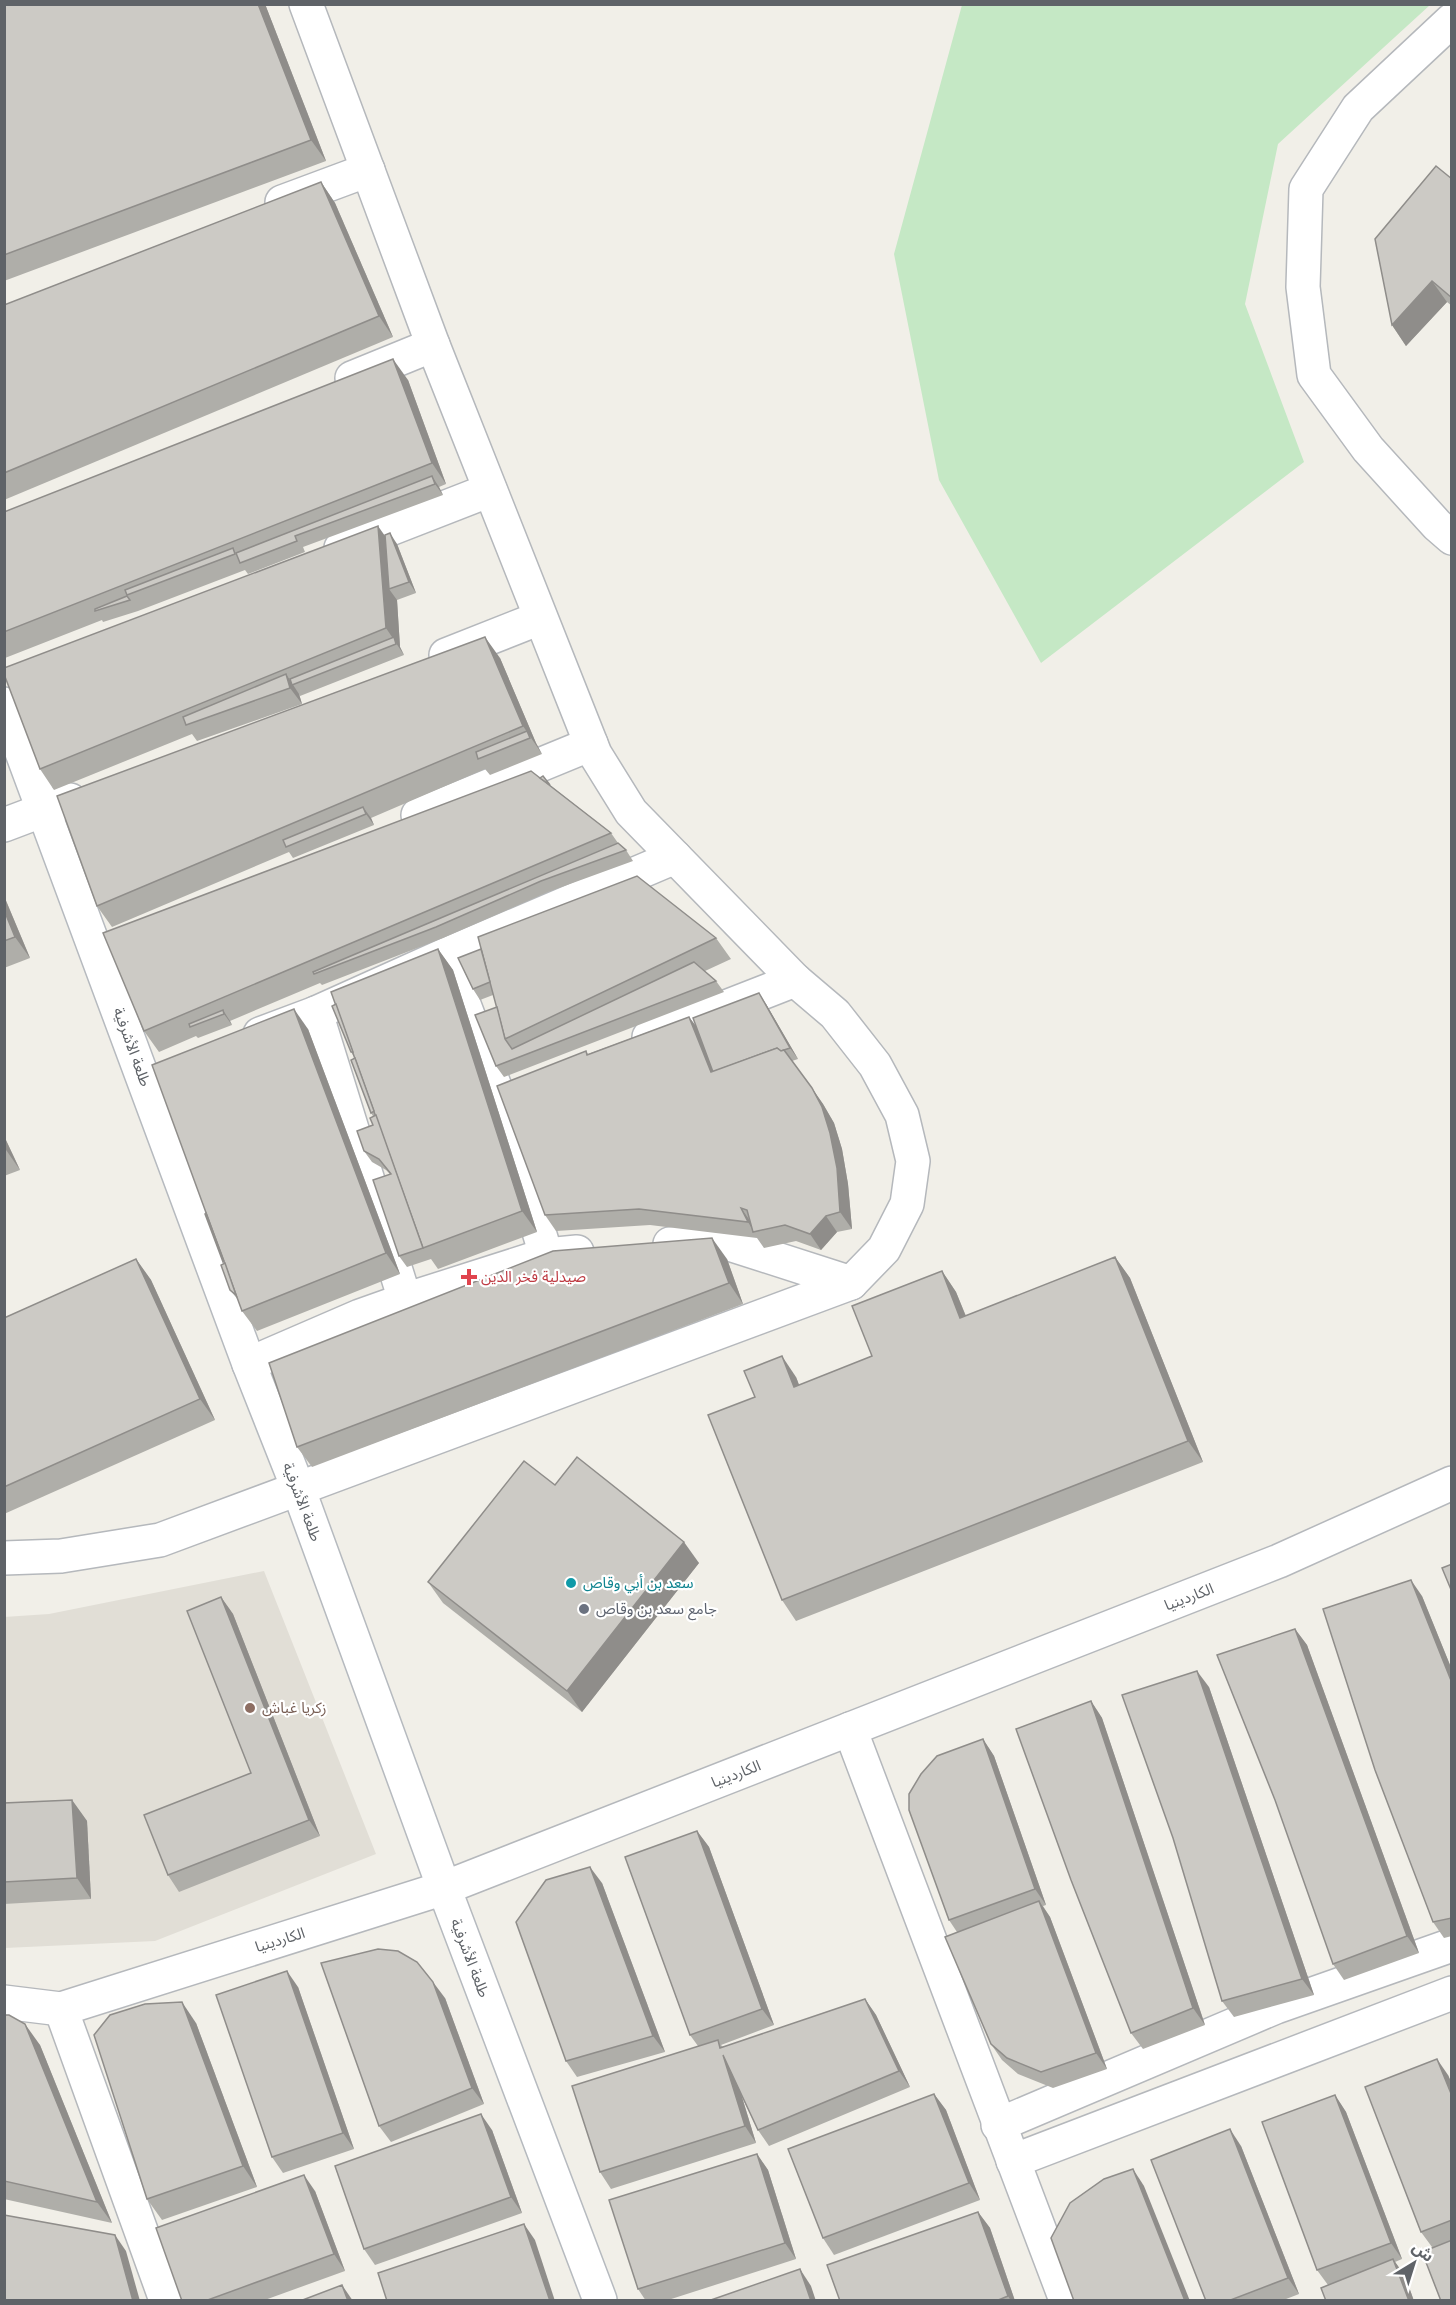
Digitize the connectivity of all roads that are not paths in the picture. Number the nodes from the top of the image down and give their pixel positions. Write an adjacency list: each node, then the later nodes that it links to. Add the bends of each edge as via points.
1 (306, 4): 3 (street)
2 (1452, 20): 8 (street, via 1358,108 1306,189 1304,287 1314,375 1368,449)
3 (368, 170): 4 (street); 5 (street)
4 (258, 211)
5 (434, 345): 6 (street); 7 (street)
6 (324, 390)
7 (490, 490): 9 (street); 10 (street)
8 (1452, 538)
9 (314, 559)
10 (540, 618): 11 (street); 13 (street)
11 (419, 665)
12 (8, 686): 15 (street, طلعة الأشرفية)
13 (591, 744): 17 (street); 18 (street, via 631,812)
14 (99, 789): 15 (street)
15 (44, 810): 16 (street); 25 (street, طلعة الأشرفية, via 106,944)
16 (4, 825)
17 (393, 826)
18 (675, 857): 19 (street); 20 (street)
19 (446, 955): 21 (street); 27 (street)
20 (795, 980): 23 (street); 31 (street, via 835,1014 875,1065 902,1114 914,1161 907,1204 884,1249)
21 (316, 1013): 22 (street); 32 (street)
22 (229, 1045)
23 (619, 1048)
24 (175, 1065): 25 (street)
25 (143, 1077): 33 (street, طلعة الأشرفية)
26 (531, 1082): 27 (street)
27 (498, 1095): 30 (street)
28 (638, 1247): 31 (street, via 717,1240)
29 (603, 1250): 30 (street)
30 (546, 1255): 32 (street)
31 (851, 1283): 35 (street)
32 (405, 1300): 33 (street)
33 (249, 1364): 35 (street, طلعة الأشرفية)
34 (1452, 1483): 37 (street, الكاردينيا, via 1279,1561)
35 (298, 1488): 36 (street, via 160,1540 61,1556); 38 (street, طلعة الأشرفية)
36 (4, 1558)
37 (850, 1729): 38 (street, الكاردينيا); 43 (street)
38 (444, 1888): 42 (street, الكاردينيا); 46 (street, طلعة الأشرفية)
39 (1452, 1945): 43 (street, via 1276,2007)
40 (1452, 1993): 44 (street)
41 (4, 2002): 42 (street, الكاردينيا)
42 (61, 2009): 45 (street)
43 (998, 2125): 44 (street)
44 (1013, 2161): 47 (street)
45 (166, 2301)
46 (600, 2301)
47 (1066, 2301)

